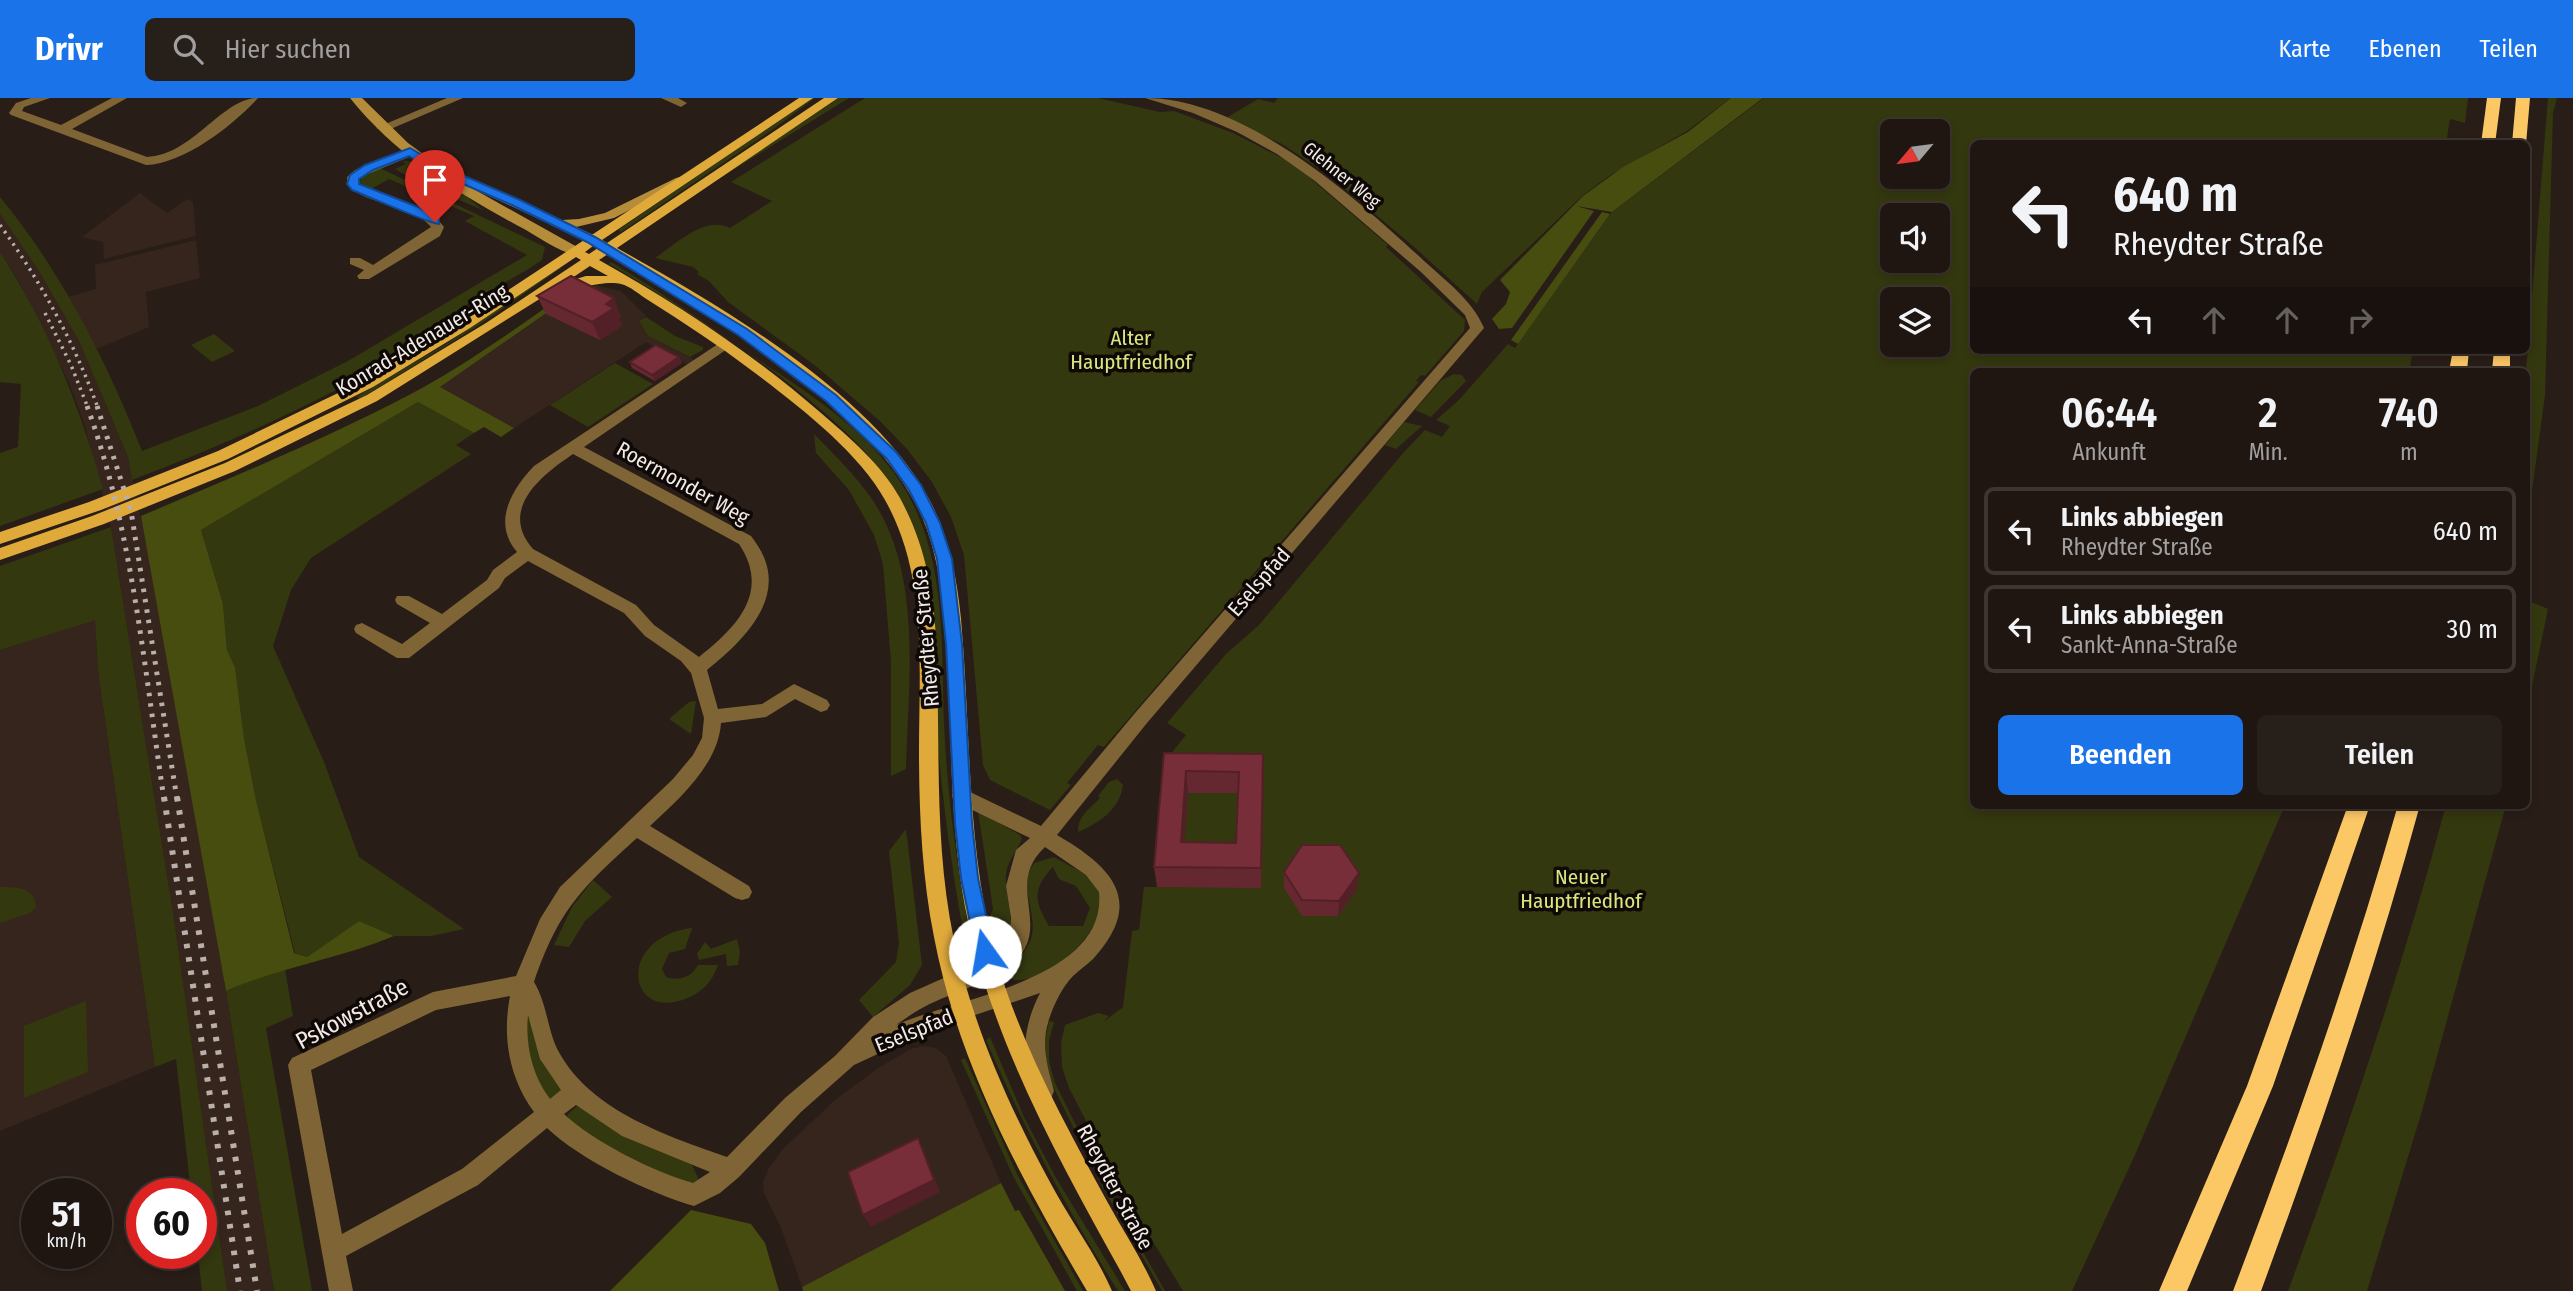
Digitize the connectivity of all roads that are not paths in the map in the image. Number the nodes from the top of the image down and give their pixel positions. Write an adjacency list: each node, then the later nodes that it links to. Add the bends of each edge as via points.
1 (44, 98): 15 (street, via 20,105 15,113)
2 (121, 98): 15 (street)
3 (252, 98): 15 (street, via 171,157 149,162)
4 (356, 98): 14 (main road, Rheydter Straße)
5 (457, 98): 14 (street)
6 (667, 98): 13 (street)
7 (807, 98): 20 (main road, Konrad-Adenauer-Ring)
8 (832, 98): 22 (main road, Konrad-Adenauer-Ring)
9 (1152, 98): 12 (street, Glehner Weg)
10 (2494, 98): 16 (highway)
11 (2523, 98): 17 (highway)
12 (1172, 100): 27 (street, Glehner Weg, via 1255,136 1310,168 1471,313)
13 (681, 103)
14 (382, 128): 18 (main road, Rheydter Straße)
15 (62, 129)
16 (2489, 140)
17 (2519, 140)
18 (410, 152): 19 (main road, Rheydter Straße); 25 (street, via 359,173 352,181 356,188 435,222 435,233 369,273)
19 (437, 169): 21 (main road, Rheydter Straße); 23 (main road, Rheydter Straße, via 478,199)
20 (680, 181): 21 (main road, via 599,221); 22 (main road, Konrad-Adenauer-Ring)
21 (552, 220): 22 (main road, Rheydter Straße)
22 (599, 243): 23 (main road, Konrad-Adenauer-Ring); 24 (main road, Konrad-Adenauer-Ring); 40 (main road, Rheydter Straße, via 743,332 802,375 865,429 916,488 933,523 951,599)
23 (574, 251): 24 (main road, Rheydter Straße); 31 (main road, Konrad-Adenauer-Ring, via 419,354 318,411 173,476)
24 (589, 259): 26 (main road, Rheydter Straße); 29 (main road, Konrad-Adenauer-Ring)
25 (355, 261)
26 (627, 281): 28 (main road, Rheydter Straße); 29 (main road, via 586,279 570,284 452,356)
27 (1477, 328): 44 (street, Eselspfad)
28 (726, 345): 30 (street); 48 (main road, Rheydter Straße, via 844,440 891,497 908,531 925,603 930,824 935,885)
29 (391, 387): 33 (main road, Konrad-Adenauer-Ring, via 230,467)
30 (574, 447): 32 (street, via 539,470 518,499 513,531); 37 (street, Roermonder Weg, via 745,540 753,550 761,580 751,613 738,633)
31 (0, 538)
32 (527, 553): 35 (street); 37 (street, via 634,613 651,632 681,649)
33 (0, 554)
34 (403, 600): 35 (street)
35 (442, 622): 36 (street, via 403,653)
36 (362, 629)
37 (697, 668): 39 (street)
38 (821, 705): 39 (street, via 794,691 766,710)
39 (713, 717): 43 (street, via 713,731 694,769)
40 (961, 796): 44 (street, Eselspfad); 46 (main road, Rheydter Straße, via 969,878)
41 (2358, 809): 61 (highway, via 2260,1086)
42 (2408, 809): 62 (highway, via 2313,1116)
43 (636, 827): 45 (street); 49 (street, via 583,875 556,908 535,947)
44 (1043, 838): 46 (street, Eselspfad, via 1023,856 1018,869 1021,918 1016,946); 47 (street, Eselspfad, via 1096,872 1110,896 1104,927 1082,957)
45 (742, 892)
46 (989, 967): 48 (street, Eselspfad); 50 (main road, Rheydter Straße)
47 (1065, 970): 50 (street, Eselspfad); 54 (street, Eselspfad, via 1044,1008 1034,1043)
48 (954, 983): 51 (main road, Rheydter Straße); 52 (street, Eselspfad, via 916,1000 880,1024)
49 (524, 984): 53 (street, via 536,1005 551,1060); 55 (street, via 516,1012 519,1055 535,1096); 57 (street, Pskowstraße, via 433,1001 299,1065)
50 (1000, 999): 51 (street, Eselspfad); 54 (main road, Rheydter Straße)
51 (962, 1011): 52 (street, Eselspfad, via 915,1027); 59 (main road, Rheydter Straße, via 1036,1182)
52 (842, 1063): 56 (street, Eselspfad)
53 (575, 1092): 55 (street); 56 (street, via 606,1114)
54 (1046, 1106): 60 (main road, Rheydter Straße)
55 (549, 1115): 56 (street, Eselspfad, via 590,1148 694,1195); 57 (street, via 445,1192)
56 (731, 1169)
57 (334, 1250): 58 (street, Pskowstraße)
58 (341, 1291)
59 (1100, 1291)
60 (1144, 1291)
61 (2173, 1291)
62 (2247, 1291)

